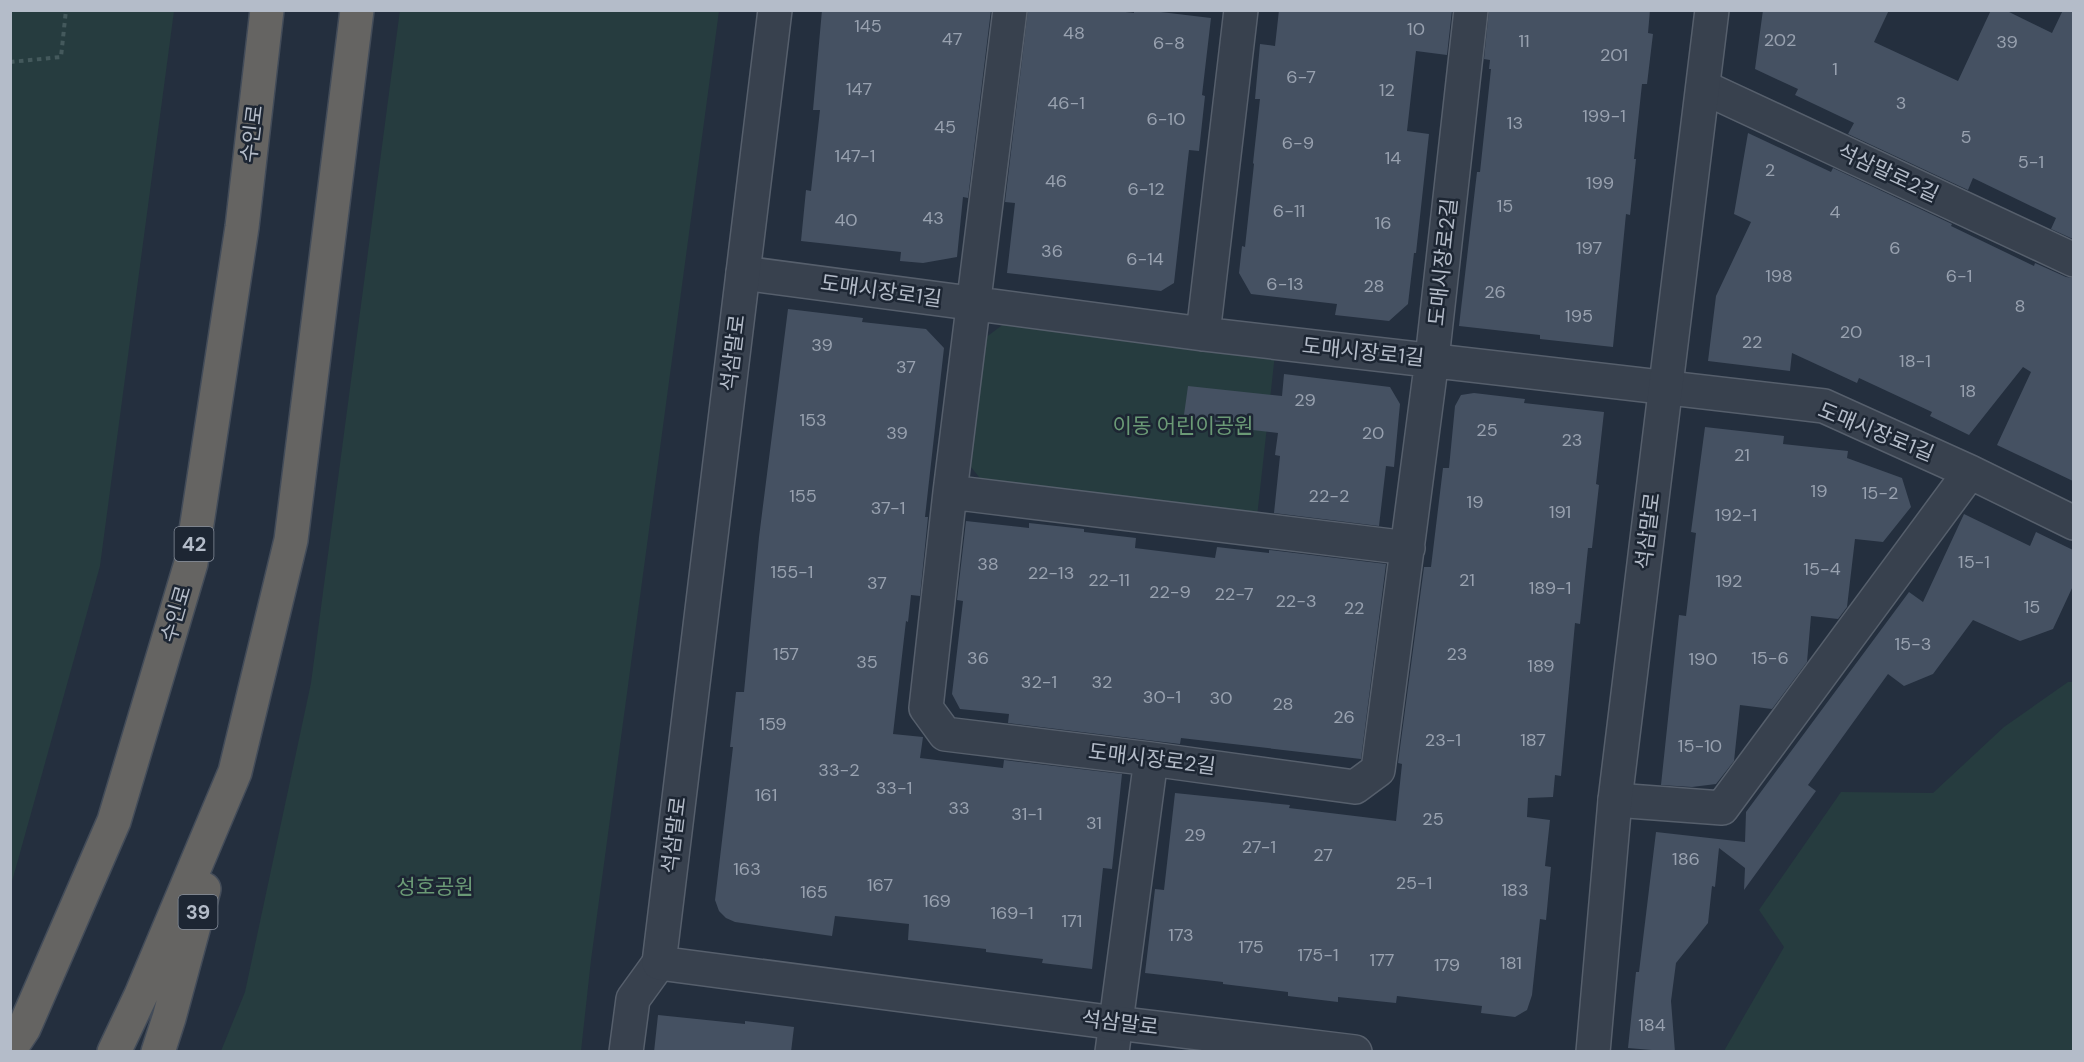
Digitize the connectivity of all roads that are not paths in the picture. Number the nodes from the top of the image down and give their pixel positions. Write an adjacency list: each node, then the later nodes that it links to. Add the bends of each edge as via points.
1 (267, 10): 24 (highway, 수인로 / 42, via 242,227 191,563 114,821 24,1028)
2 (357, 10): 20 (highway, via 291,540)
3 (775, 10): 10 (street, 석삼말로)
4 (1010, 10): 11 (street, 도매시장로2길)
5 (1241, 10): 12 (street)
6 (1471, 10): 13 (street, 도매시장로2길)
7 (1712, 10): 8 (street, 석삼말로)
8 (1703, 87): 9 (street, 석삼말로2길); 14 (street, 석삼말로)
9 (2073, 260)
10 (743, 273): 11 (street, 도매시장로1길); 22 (street, 석삼말로)
11 (975, 304): 12 (street, 도매시장로1길); 16 (street, 도매시장로2길)
12 (1203, 334): 13 (street, 도매시장로1길)
13 (1432, 359): 14 (street, 도매시장로1길); 18 (street, 도매시장로2길)
14 (1666, 389): 15 (street, 도매시장로1길, via 1824,406); 21 (street, 석삼말로)
15 (1970, 472): 17 (street, 도매시장로1길); 21 (street, via 1722,808)
16 (950, 492): 18 (street); 19 (street, 도매시장로2길, via 926,708 945,734)
17 (2073, 523)
18 (1408, 548): 19 (street, 도매시장로2길, via 1378,770 1355,787)
19 (1151, 759): 23 (street)
20 (235, 772): 25 (highway); 26 (highway, 39)
21 (1615, 800): 29 (street, 석삼말로)
22 (659, 963): 23 (street, 석삼말로); 27 (street, via 633,999)
23 (1114, 1037): 28 (street, 석삼말로)
24 (10, 1049)
25 (114, 1052)
26 (158, 1052)
27 (626, 1052)
28 (1355, 1052)
29 (1593, 1052)

